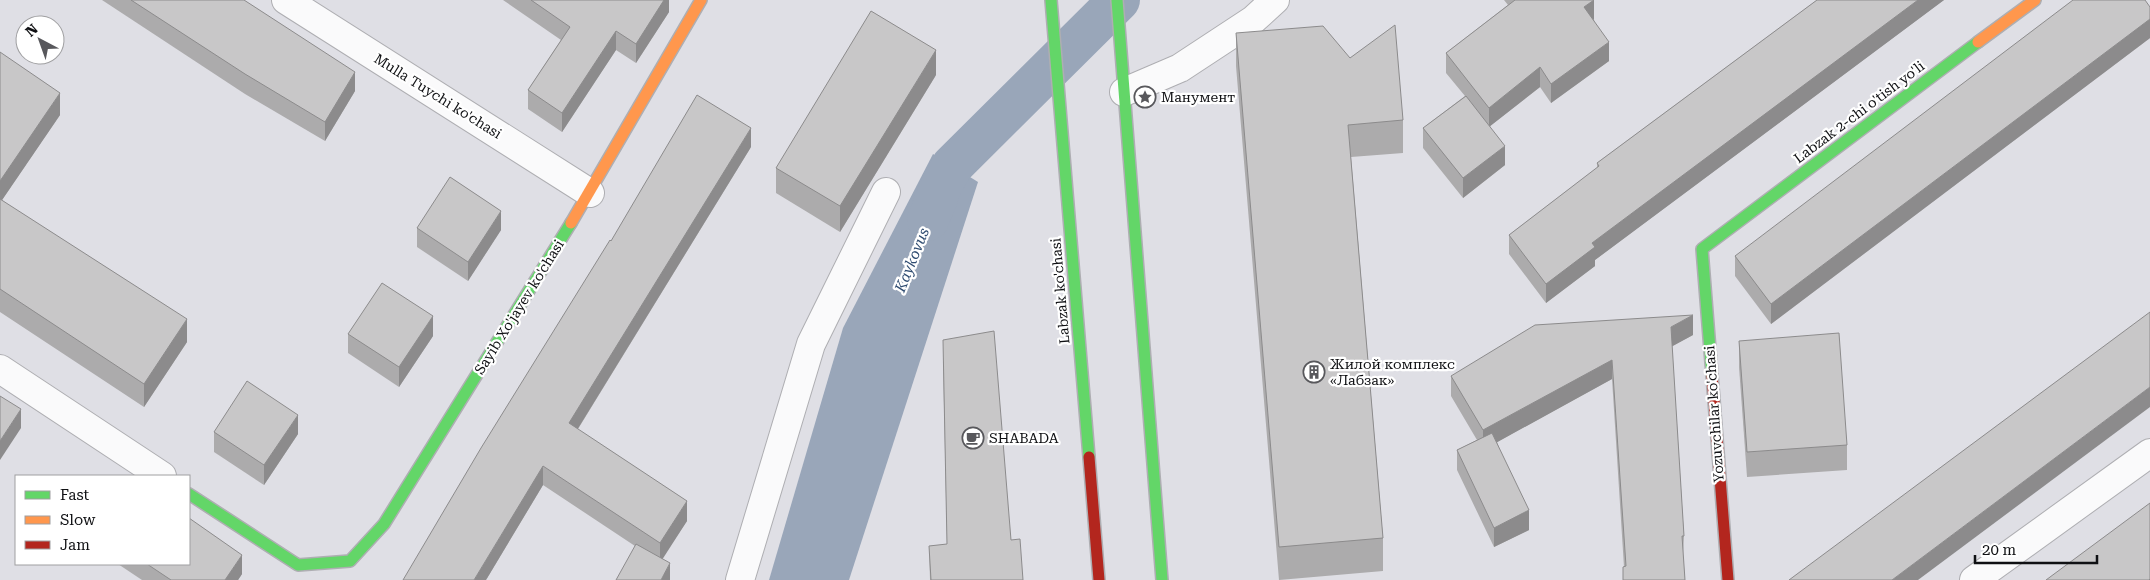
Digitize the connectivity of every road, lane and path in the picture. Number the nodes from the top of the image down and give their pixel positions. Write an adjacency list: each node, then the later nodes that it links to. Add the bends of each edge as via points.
1 (286, 0): 9 (street, Mulla Tuychi ko'chasi)
2 (701, 0): 9 (street, Sayib Xo'jayev ko'chasi)
3 (1051, 0): 16 (street, Labzak ko'chasi)
4 (1117, 0): 7 (street)
5 (1275, 0): 7 (street, via 1253,20 1180,68)
6 (2035, 0): 10 (street, Labzak 2-chi o'tish yo'li)
7 (1124, 92): 17 (street)
8 (886, 192): 15 (street, via 811,344)
9 (590, 193): 14 (street, Sayib Xo'jayev ko'chasi, via 384,524 358,554 350,560 298,565)
10 (1702, 249): 18 (street, Yozuvchilar ko'chasi)
11 (0, 369): 13 (street)
12 (2150, 453): 19 (street)
13 (160, 475)
14 (190, 495)
15 (740, 580)
16 (1099, 580)
17 (1162, 580)
18 (1728, 580)
19 (1974, 580)

